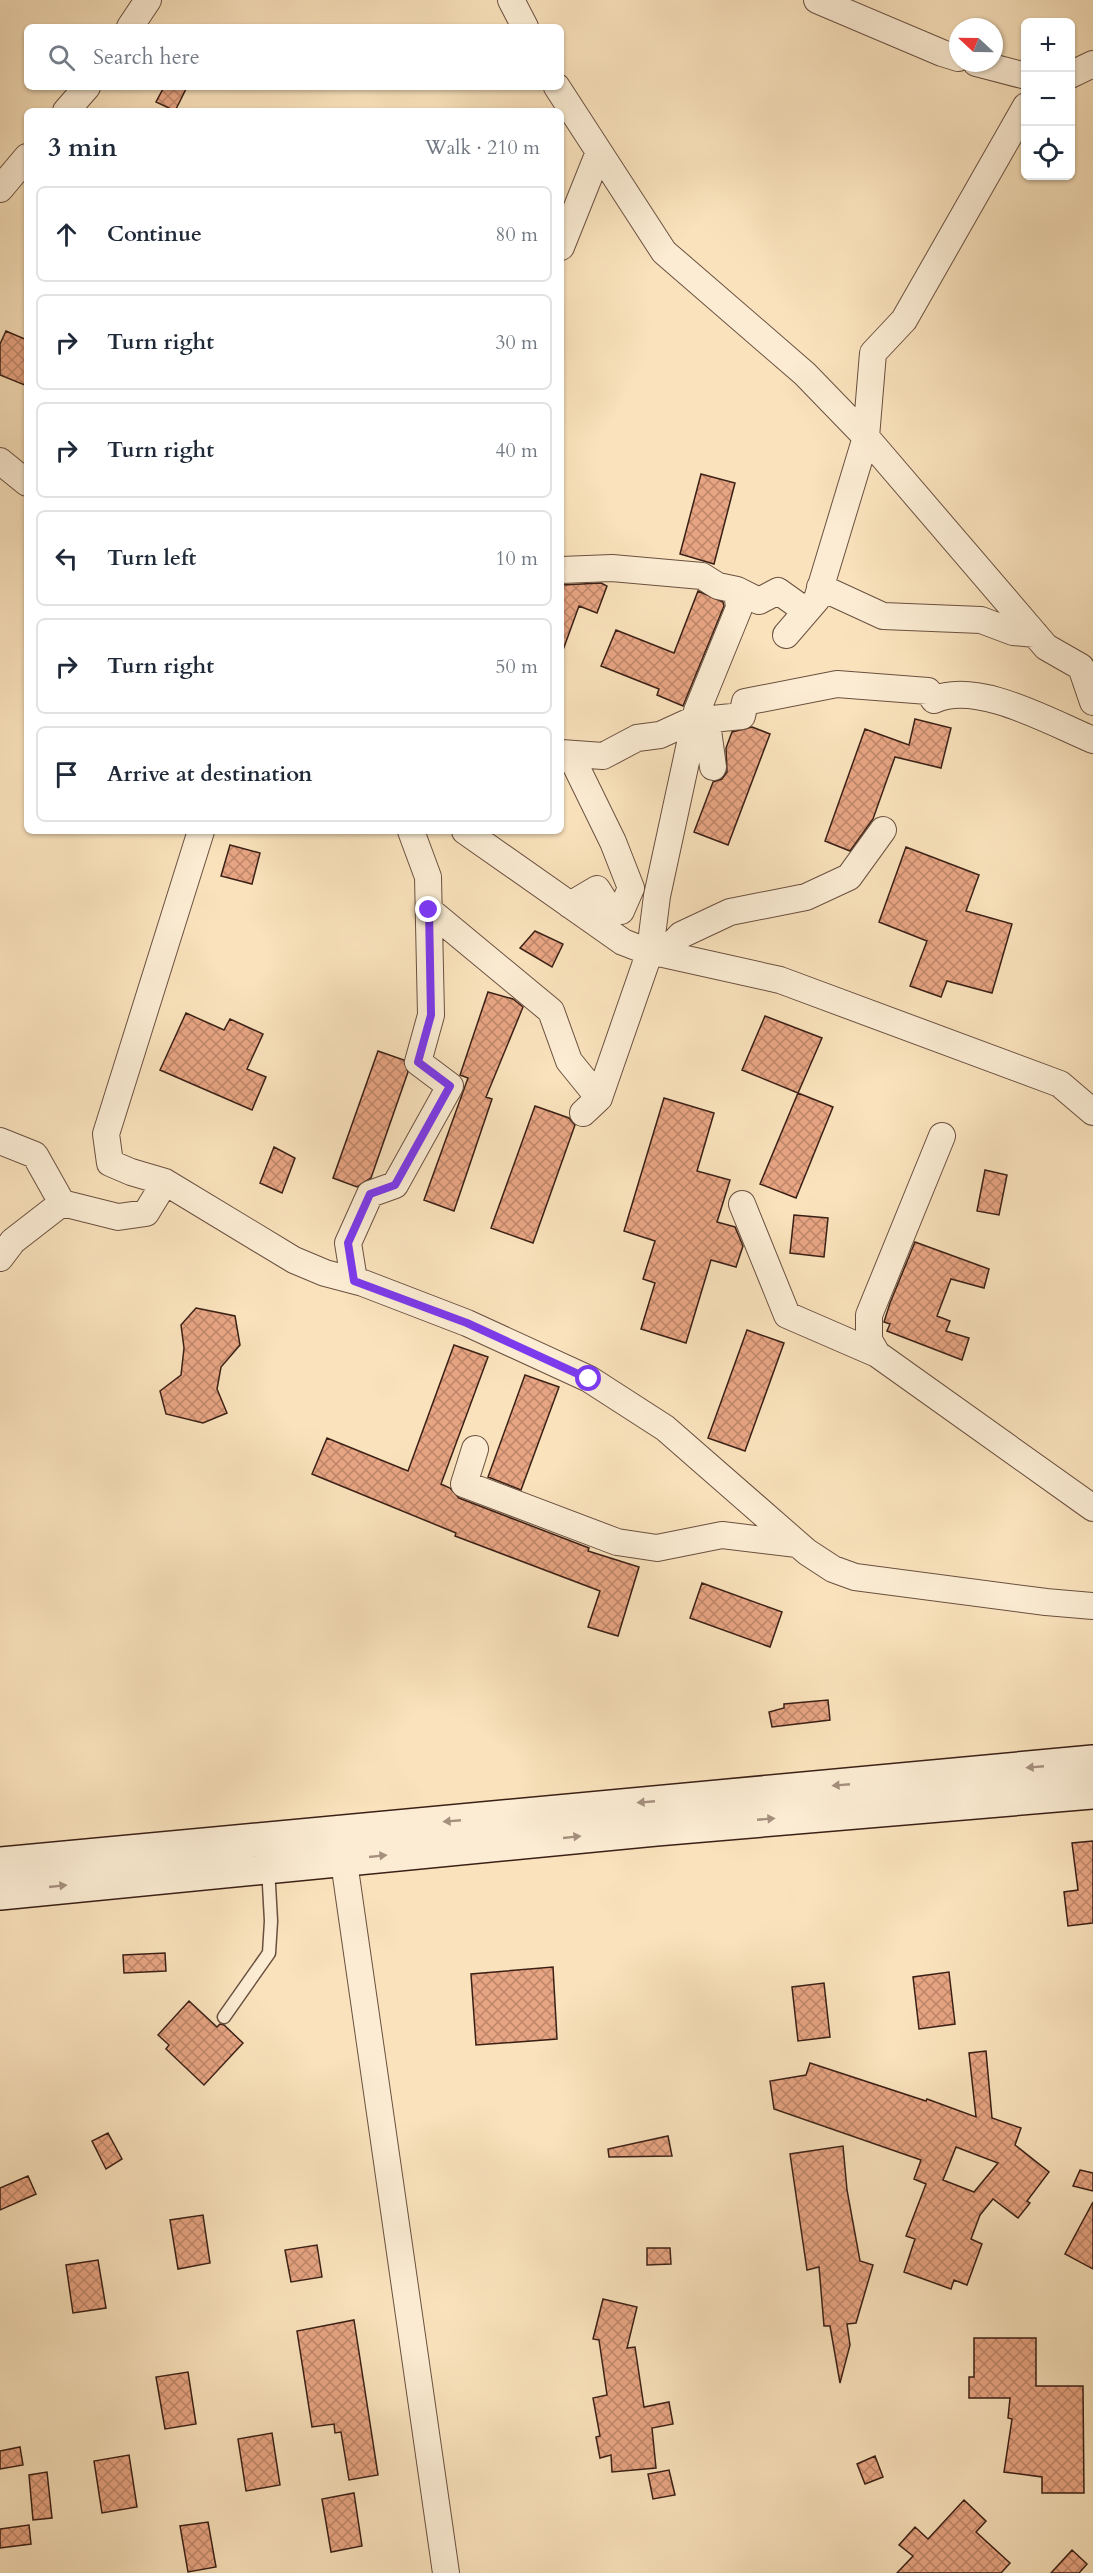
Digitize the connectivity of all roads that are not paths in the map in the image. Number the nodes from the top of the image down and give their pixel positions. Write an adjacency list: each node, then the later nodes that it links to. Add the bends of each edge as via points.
1 (148, 0): 4 (street)
2 (511, 0): 5 (street)
3 (817, 0): 6 (street)
4 (132, 24)
5 (523, 24)
6 (949, 55)
7 (1093, 64): 9 (street)
8 (1003, 70): 10 (street)
9 (1075, 73)
10 (1021, 75)
11 (84, 90): 13 (street)
12 (560, 90): 15 (street)
13 (69, 108)
14 (1021, 115): 19 (street, via 903,321 873,353)
15 (599, 152): 18 (street); 19 (street, via 664,252 805,374)
16 (24, 161): 17 (street)
17 (0, 189)
18 (564, 240)
19 (866, 437): 23 (street); 26 (street)
20 (0, 461): 21 (street)
21 (24, 481)
22 (564, 570): 24 (street, via 676,572 702,576 718,586)
23 (820, 587): 25 (street, via 817,599); 26 (street, via 883,616 981,620 1013,632)
24 (737, 590): 25 (street, via 759,601 778,591); 29 (street, via 739,608)
25 (806, 611): 27 (street)
26 (1035, 634): 28 (street, via 1046,647 1081,667)
27 (786, 635)
28 (1093, 702)
29 (701, 716): 30 (street, via 742,716 746,702 837,684 928,692 934,700 949,694 1015,704); 31 (street, via 660,735 637,738 603,756); 32 (street, via 708,730); 39 (street, via 657,896)
30 (1093, 740)
31 (566, 754): 37 (street, via 609,832 631,888 621,911 609,908 597,889)
32 (713, 767)
33 (883, 830): 39 (street, via 849,877 806,897 730,912 681,935)
34 (200, 834): 43 (street, via 106,1134 110,1162 131,1173)
35 (412, 834): 38 (street, via 428,877)
36 (469, 834): 37 (street)
37 (570, 905): 39 (street, via 622,942)
38 (429, 910): 39 (street, via 551,1011 591,1106); 47 (street, via 431,1015 418,1062 450,1086 395,1185 370,1194 348,1243)
39 (657, 952): 40 (street, via 780,980 1060,1083)
40 (1093, 1112)
41 (942, 1136): 48 (street, via 869,1315 869,1340)
42 (0, 1141): 44 (street, via 35,1155)
43 (165, 1182): 44 (street, via 146,1212 118,1217); 47 (street, via 294,1260)
44 (62, 1203): 46 (street, via 13,1241)
45 (742, 1204): 48 (street, via 788,1315)
46 (0, 1258)
47 (354, 1281): 51 (street, via 467,1323 589,1379 665,1428)
48 (877, 1354): 50 (street)
49 (475, 1449): 51 (street, via 464,1484 617,1542 657,1548 722,1535)
50 (1093, 1508)
51 (797, 1544): 52 (street, via 833,1569 855,1577)
52 (1093, 1606)
53 (1093, 1762): 55 (main road, one-way to 55)
54 (1093, 1792): 55 (main road, one-way to 54, via 645,1830)
55 (341, 1845): 56 (main road); 57 (main road); 60 (street)
56 (0, 1864)
57 (267, 1866): 58 (main road, one-way to 57); 59 (lane, via 269,1953)
58 (0, 1893)
59 (224, 2017)
60 (446, 2573)

